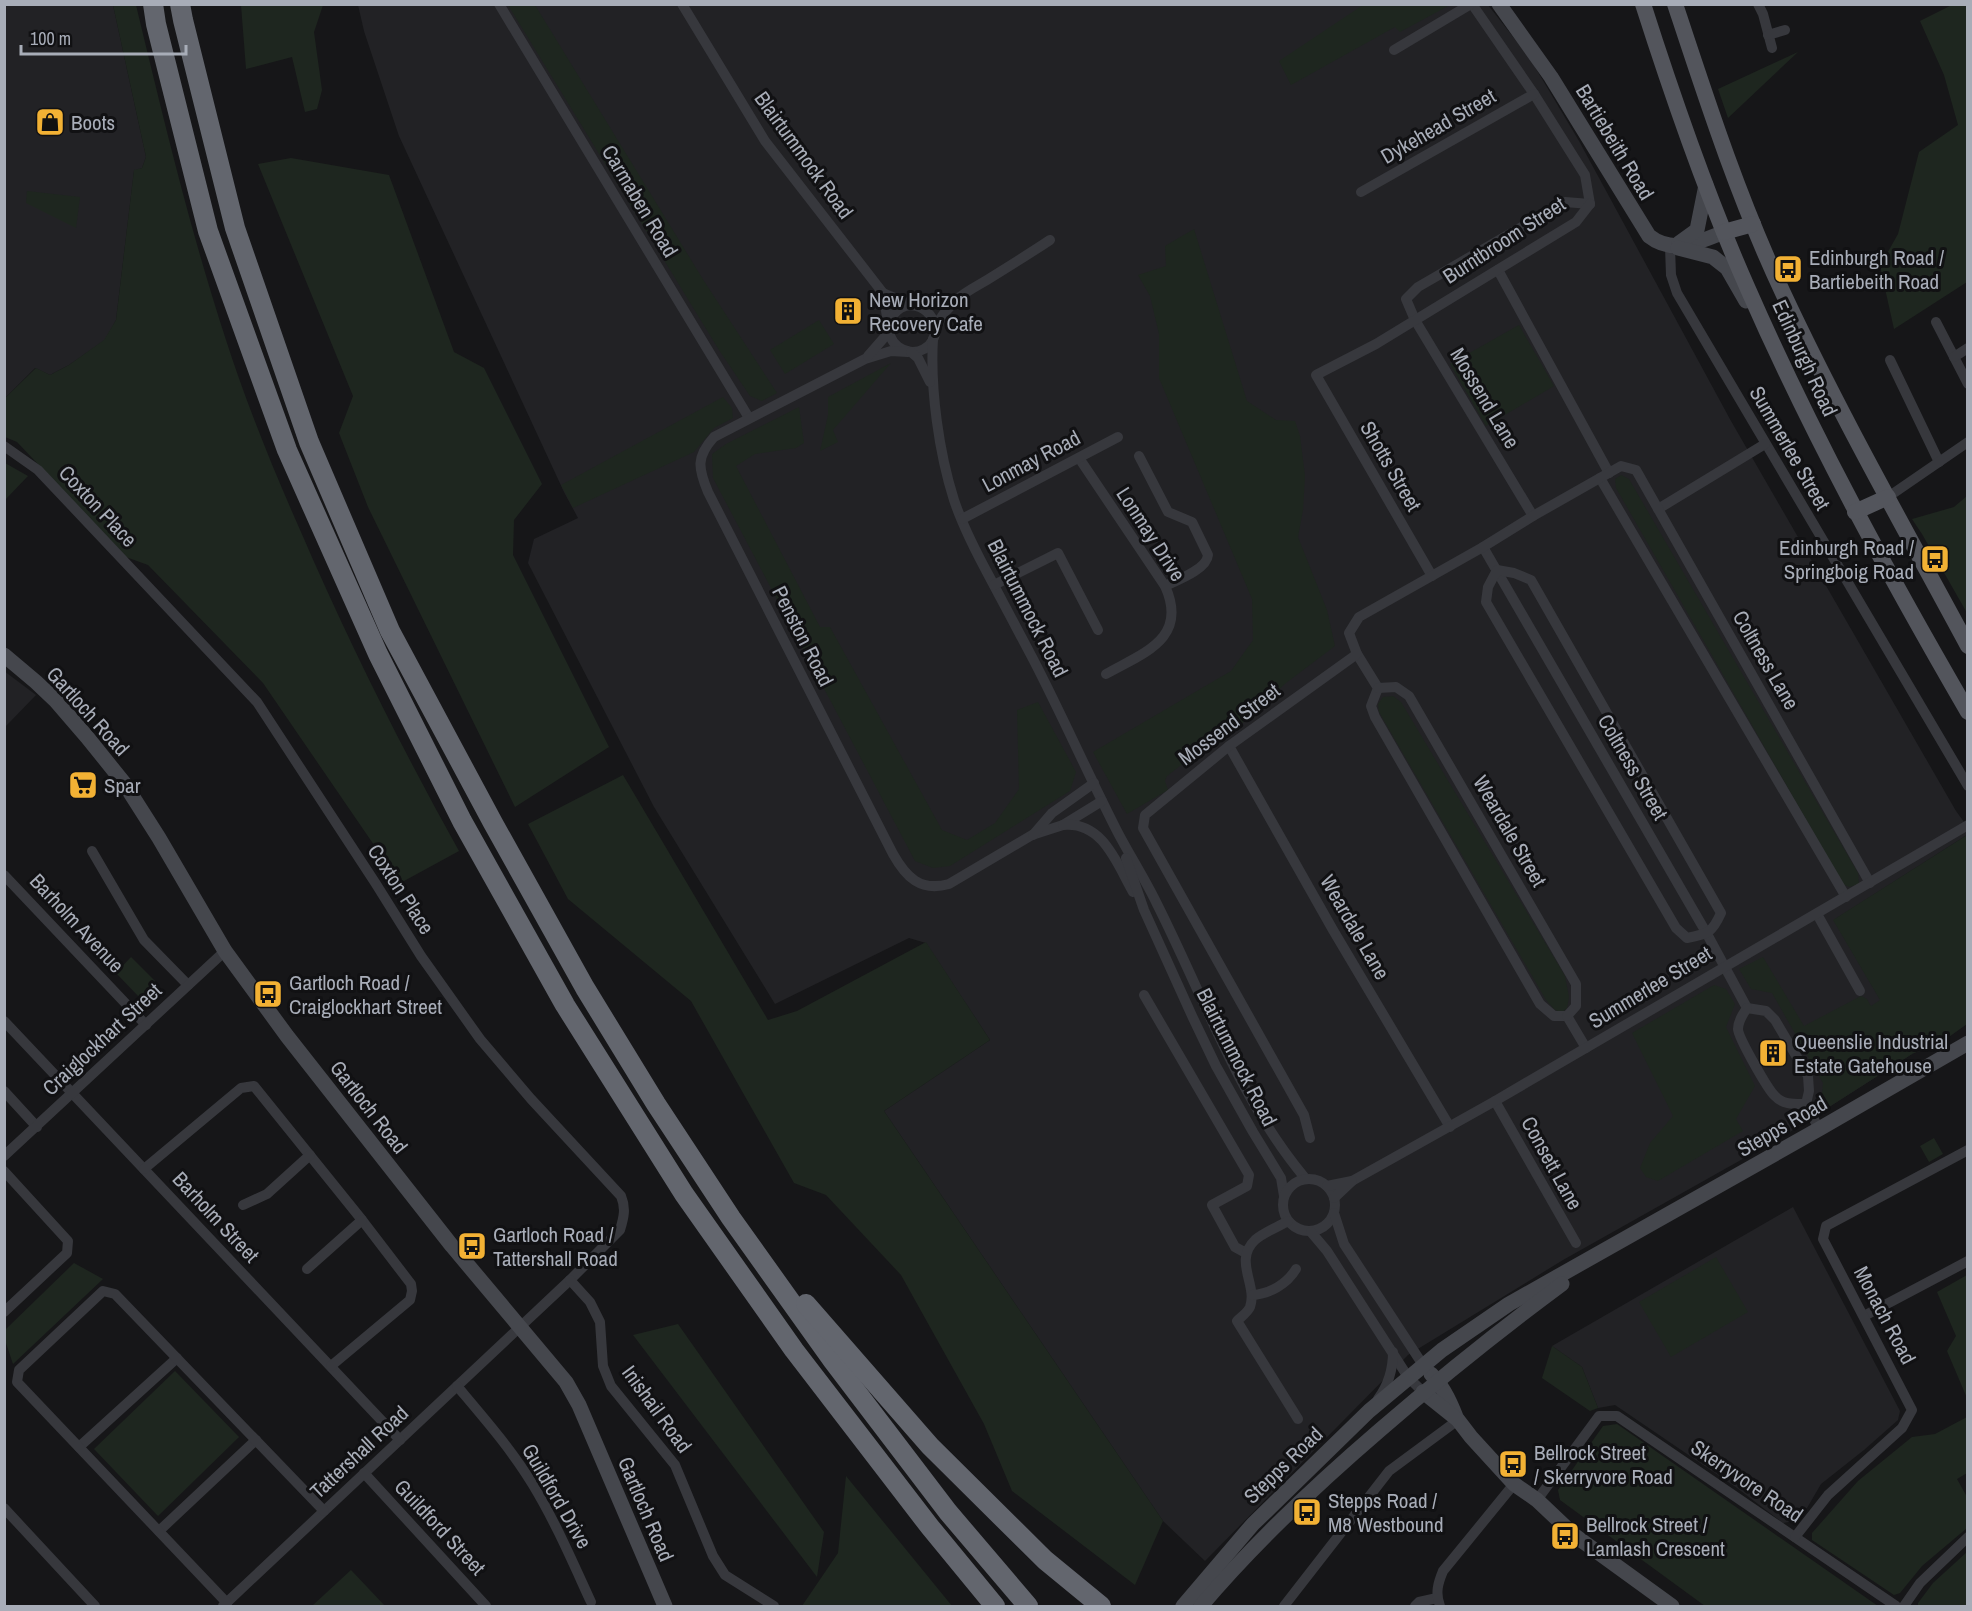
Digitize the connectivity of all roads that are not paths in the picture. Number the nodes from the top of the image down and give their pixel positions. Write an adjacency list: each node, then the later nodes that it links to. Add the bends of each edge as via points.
1 (153, 4): 156 (highway, via 208,231 287,450 378,654 462,821 566,1005 684,1194 794,1350)
2 (180, 4): 112 (highway, via 235,228 309,442 390,631 585,987)
3 (499, 4): 40 (street, Carmaben Road)
4 (682, 4): 23 (street, Blairtummock Road, via 765,141)
5 (1472, 4): 13 (street); 14 (street)
6 (1499, 4): 21 (main road, Bartiebeith Road, via 1551,77 1646,233)
7 (1643, 4): 15 (main road, Edinburgh Road)
8 (1675, 4): 18 (main road, Edinburgh Road)
9 (1758, 4): 11 (street)
10 (1785, 30): 11 (street)
11 (1768, 35): 12 (street)
12 (1772, 48)
13 (1394, 50)
14 (1534, 94): 16 (street, Dykehead Street); 17 (street, via 1585,175)
15 (1706, 185): 19 (main road, Edinburgh Road); 21 (main road, via 1697,230)
16 (1361, 192)
17 (1590, 204): 22 (street, Burntbroom Street, via 1576,222); 25 (street, Burntbroom Street, via 1565,202 1418,287)
18 (1753, 224): 19 (main road); 49 (main road, Edinburgh Road, via 1782,292)
19 (1724, 232): 21 (main road); 31 (main road, Edinburgh Road)
20 (1050, 240): 24 (street)
21 (1672, 247): 31 (main road, Bartiebeith Road, via 1713,257 1727,268 1757,327); 43 (street, Summerlee Street, via 1671,274 1677,293)
22 (1498, 270): 27 (street, Burntbroom Street); 48 (street)
23 (883, 293): 26 (street, Blairtummock Road); 29 (street, Blairtummock Road)
24 (959, 298): 26 (street); 30 (street, via 944,314)
25 (1406, 299): 27 (street, Mossend Lane)
26 (915, 306): 29 (street, via 893,315); 30 (street, via 933,317)
27 (1415, 320): 37 (street, Burntbroom Street); 52 (street, Mossend Lane)
28 (1936, 322): 34 (street)
29 (889, 331): 33 (street, via 895,345); 35 (street)
30 (934, 336): 33 (street, via 923,350); 39 (street, Blairtummock Road)
31 (1771, 340): 51 (main road, Edinburgh Road)
32 (1968, 348): 34 (street)
33 (910, 352): 35 (street, via 891,351); 39 (street, Blairtummock Road, via 923,365)
34 (1954, 357): 38 (street)
35 (865, 359): 40 (street, Penston Road)
36 (1890, 360): 47 (street)
37 (1316, 375): 56 (street, Shotts Street)
38 (1968, 384)
39 (933, 391): 53 (street, Blairtummock Road, via 949,480)
40 (748, 418): 73 (street, Penston Road, via 714,437 706,446 699,462 704,484 902,870 937,888)
41 (1118, 437): 46 (street, Lonmay Road)
42 (1968, 441): 47 (street)
43 (1765, 444): 50 (street); 68 (street, Summerlee Street)
44 (4, 446): 122 (street, Coxton Place, via 38,470 257,702 421,956 480,1039 621,1196 624,1219 620,1230)
45 (1138, 456): 58 (street, via 1168,512 1192,522 1208,555 1204,566)
46 (1078, 459): 53 (street, Lonmay Road); 58 (street, Lonmay Drive)
47 (1939, 462): 49 (street)
48 (1605, 475): 50 (street, Coltness Lane, via 1621,466 1636,470); 52 (street); 77 (street)
49 (1888, 497): 51 (main road); 60 (main road, Edinburgh Road)
50 (1658, 509): 76 (street, Coltness Lane)
51 (1856, 512): 65 (main road, Edinburgh Road)
52 (1533, 516): 54 (street)
53 (962, 519): 57 (street, Blairtummock Road)
54 (1483, 547): 55 (street, Coltness Street); 56 (street)
55 (1497, 570): 80 (street, Coltness Street); 80 (street, via 1531,580 1537,590 1721,913); 80 (street, via 1486,602 1676,928 1687,938)
56 (1432, 576): 61 (street, via 1359,617 1349,633)
57 (994, 585): 59 (street, via 1058,553); 67 (street, Blairtummock Road)
58 (1165, 586): 63 (street, Lonmay Drive, via 1172,604 1166,634 1157,644)
59 (1098, 630)
60 (1968, 646)
61 (1357, 654): 64 (street); 66 (street, Mossend Street)
62 (4, 656): 81 (main road, Gartloch Road, via 56,702 124,783)
63 (1106, 674)
64 (1378, 688): 87 (street, via 1371,706 1375,717 1540,1004 1554,1017); 87 (street, Weardale Street, via 1396,687 1409,696 1576,984 1576,1006)
65 (1968, 712)
66 (1229, 746): 97 (street, Weardale Lane); 99 (street, Mossend Street, via 1145,815 1143,828 1304,1115)
67 (1094, 783): 69 (street, Blairtummock Road); 73 (street, Penston Road, via 1052,813)
68 (1968, 786)
69 (1102, 801): 70 (street, Penston Road); 72 (street, Blairtummock Road)
70 (1063, 825): 73 (street, Penston Road); 78 (street, via 1086,827 1103,840)
71 (1968, 825): 76 (street, Summerlee Street)
72 (1118, 833): 78 (street, Blairtummock Road); 105 (street, Blairtummock Road, via 1157,904 1230,1059 1266,1124)
73 (1032, 835)
74 (92, 851): 83 (street, via 144,940)
75 (4, 875): 89 (street, Barholm Avenue)
76 (1870, 883): 77 (street, Summerlee Street)
77 (1846, 897): 79 (street, Summerlee Street)
78 (1144, 910): 108 (street, Blairtummock Road, via 1216,1066 1281,1178)
79 (1817, 914): 82 (street, Summerlee Street); 84 (street)
80 (1707, 934): 82 (street, Coltness Street)
81 (225, 951): 83 (street, Craiglockhart Street); 126 (main road, Gartloch Road, via 394,1173)
82 (1724, 966): 86 (street, Coltness Street); 91 (street, Summerlee Street)
83 (188, 985): 89 (street, Craiglockhart Street)
84 (1860, 991)
85 (1144, 995): 118 (street, via 1249,1175 1247,1186 1212,1205 1234,1247)
86 (1748, 1008): 95 (street, via 1766,1011 1775,1020 1808,1076); 95 (street, via 1741,1016 1738,1030 1774,1096 1786,1103)
87 (1567, 1016): 91 (street)
88 (4, 1021): 93 (street, Barholm Street)
89 (146, 1025): 93 (street, Craiglockhart Street)
90 (1968, 1043): 98 (main road, Stepps Road)
91 (1586, 1048): 94 (street, Summerlee Street)
92 (4, 1091): 96 (street)
93 (73, 1093): 96 (street, Craiglockhart Street); 103 (street, Barholm Street)
94 (1495, 1101): 97 (street, Summerlee Street); 116 (street, Consett Lane)
95 (1806, 1104): 98 (street)
96 (37, 1126): 102 (street, Craiglockhart Street)
97 (1450, 1127): 106 (street, Summerlee Street)
98 (1819, 1129): 117 (main road, Stepps Road)
99 (1310, 1138)
100 (1968, 1150): 125 (street, Monach Road, via 1826,1226 1823,1239)
101 (310, 1155): 103 (street, via 254,1086 241,1088); 110 (street, via 267,1194); 113 (street)
102 (4, 1156)
103 (144, 1169): 130 (street, Barholm Street)
104 (4, 1171): 124 (street, via 68,1241 67,1253)
105 (1305, 1178): 107 (street, via 1317,1179); 108 (street, via 1288,1187)
106 (1352, 1181): 107 (street); 109 (street)
107 (1327, 1186): 109 (street)
108 (1284, 1196): 114 (street, via 1282,1209)
109 (1334, 1198): 111 (street)
110 (243, 1205)
111 (1334, 1213): 115 (street, via 1321,1229); 129 (street, via 1344,1244)
112 (731, 1218): 157 (highway, via 948,1512); 158 (highway, via 930,1446 1046,1560)
113 (362, 1220): 120 (street); 130 (street, via 411,1284 412,1291 410,1300)
114 (1288, 1221): 115 (street); 118 (street, via 1255,1240)
115 (1311, 1232): 127 (street)
116 (1576, 1243)
117 (1616, 1245): 129 (main road, Stepps Road, via 1509,1305); 132 (main road, Stepps Road)
118 (1246, 1253): 123 (street)
119 (1968, 1261): 125 (street)
120 (307, 1269)
121 (1296, 1269): 123 (street, via 1278,1287)
122 (570, 1280): 126 (street, Coxton Place); 155 (street, Inishail Road, via 590,1302 600,1322 603,1366 611,1386 675,1465 719,1566 725,1575)
123 (1252, 1295): 136 (street, via 1250,1308 1237,1321)
124 (4, 1312)
125 (1864, 1316): 147 (street, Monach Road, via 1912,1410 1902,1428 1828,1495)
126 (521, 1326): 133 (street, Tattershall Road); 154 (main road, Gartloch Road, via 566,1382 579,1405)
127 (1393, 1351): 131 (street); 135 (street, via 1388,1382)
128 (177, 1358): 138 (street); 140 (street); 140 (street, via 115,1294 103,1291 20,1370 17,1382)
129 (1423, 1365): 131 (main road, Stepps Road); 132 (main road)
130 (331, 1366): 139 (street, Barholm Street)
131 (1408, 1377): 134 (street); 135 (main road, Stepps Road)
132 (1437, 1380): 134 (main road, Stepps Road); 137 (main road)
133 (457, 1386): 139 (street, Tattershall Road); 149 (street, Guildford Drive, via 533,1485)
134 (1423, 1392): 137 (main road); 160 (main road, Stepps Road, via 1271,1529)
135 (1369, 1411): 159 (main road, Stepps Road, via 1253,1524)
136 (1298, 1419)
137 (1458, 1420): 142 (main road); 161 (street, via 1389,1471)
138 (256, 1440): 145 (street); 146 (street)
139 (400, 1440): 141 (street, Tattershall Road)
140 (79, 1447): 146 (street)
141 (364, 1473): 145 (street, Tattershall Road); 153 (street, Guildford Street)
142 (1514, 1484): 143 (main road); 150 (street, via 1443,1571 1437,1584)
143 (1537, 1500): 147 (street, Skerryvore Road, via 1599,1416 1617,1416); 163 (main road, via 1574,1535)
144 (4, 1508): 152 (street)
145 (324, 1511): 151 (street, Tattershall Road)
146 (159, 1531): 151 (street)
147 (1795, 1537): 164 (street, Skerryvore Road)
148 (1968, 1537): 165 (street, via 1920,1583)
149 (591, 1602)
150 (1439, 1602): 162 (street, via 1419,1602)
151 (225, 1605)
152 (95, 1606)
153 (486, 1606)
154 (665, 1606)
155 (774, 1606)
156 (995, 1606)
157 (1028, 1606)
158 (1101, 1606)
159 (1183, 1606)
160 (1201, 1606)
161 (1284, 1606)
162 (1415, 1606)
163 (1672, 1606)
164 (1896, 1606)
165 (1904, 1606)

